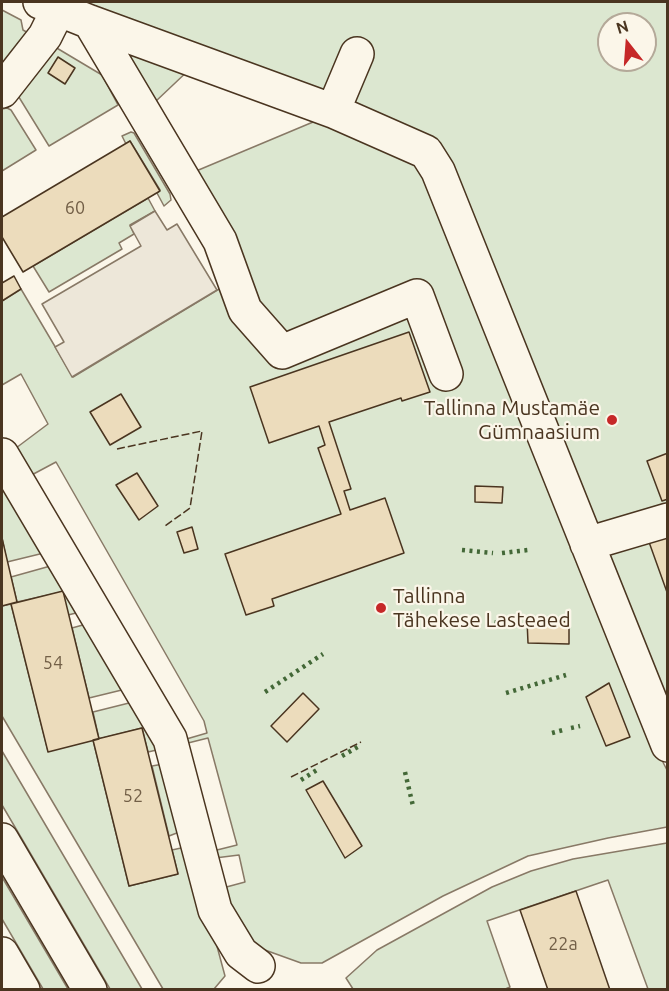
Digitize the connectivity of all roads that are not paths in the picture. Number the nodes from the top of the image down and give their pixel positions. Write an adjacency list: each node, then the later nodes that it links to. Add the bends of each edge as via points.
1 (49, 6): 2 (street); 4 (street, via 45,36)
2 (90, 22): 5 (street); 6 (street, via 220,241 245,310 282,352 417,296)
3 (357, 54): 5 (street)
4 (2, 91)
5 (333, 111): 9 (street, via 426,152 438,171)
6 (446, 374)
7 (2, 455): 13 (street, via 170,740 215,910 241,953)
8 (668, 520): 9 (street)
9 (587, 544): 10 (street)
10 (668, 745)
11 (2, 840): 15 (street)
12 (2, 954): 14 (street)
13 (258, 966)
14 (23, 990)
15 (90, 990)

